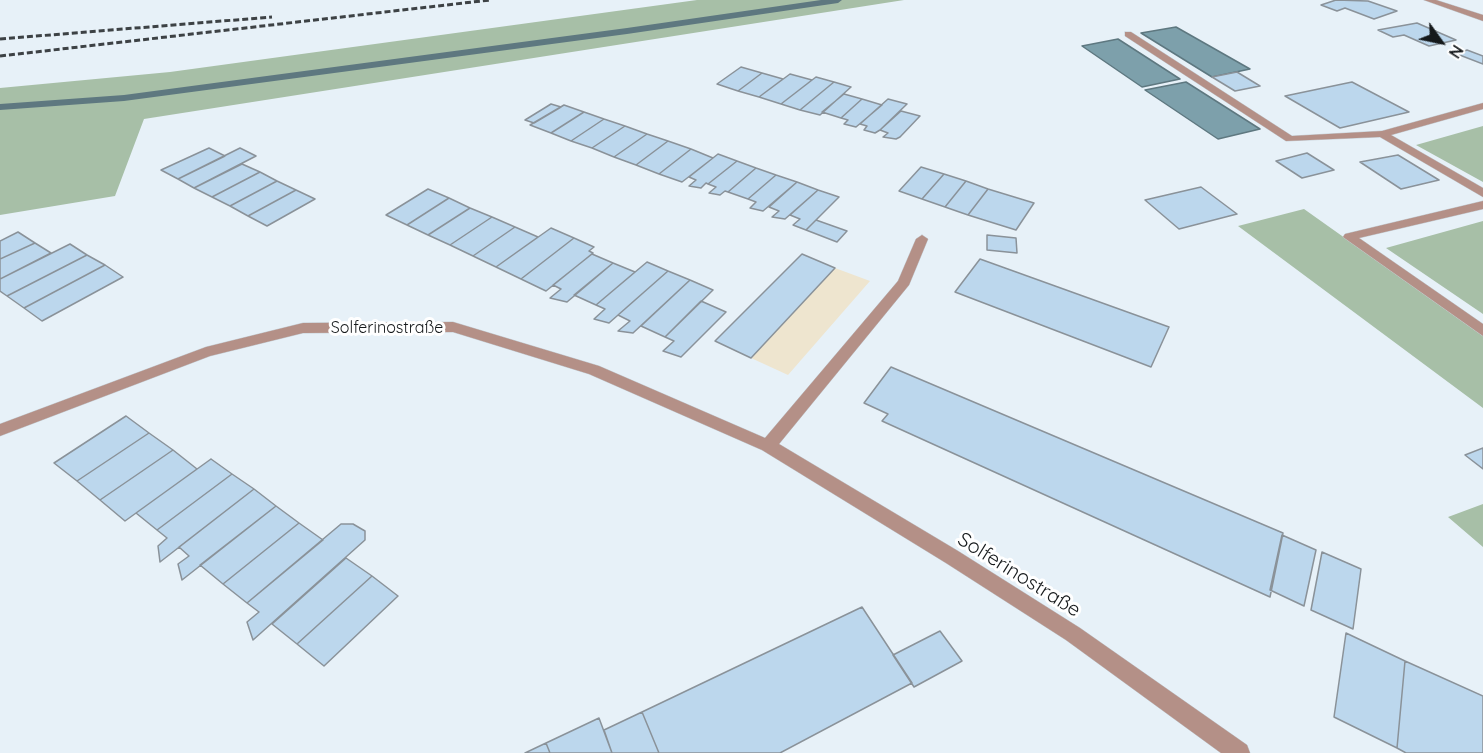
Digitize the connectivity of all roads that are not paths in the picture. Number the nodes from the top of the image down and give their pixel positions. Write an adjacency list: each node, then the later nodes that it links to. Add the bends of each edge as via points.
1 (1428, 0): 2 (street)
2 (1483, 18)
3 (1128, 34): 5 (street, via 1290,139)
4 (1483, 106): 5 (street)
5 (1382, 134): 6 (street)
6 (1483, 193)
7 (1483, 205): 9 (street, via 1349,237)
8 (922, 239): 11 (street, via 904,282)
9 (1483, 331)
10 (0, 430): 11 (street, Solferinostraße, via 206,352 303,328 453,327 594,370)
11 (768, 446): 12 (street, Solferinostraße, via 1073,634)
12 (1239, 753)

